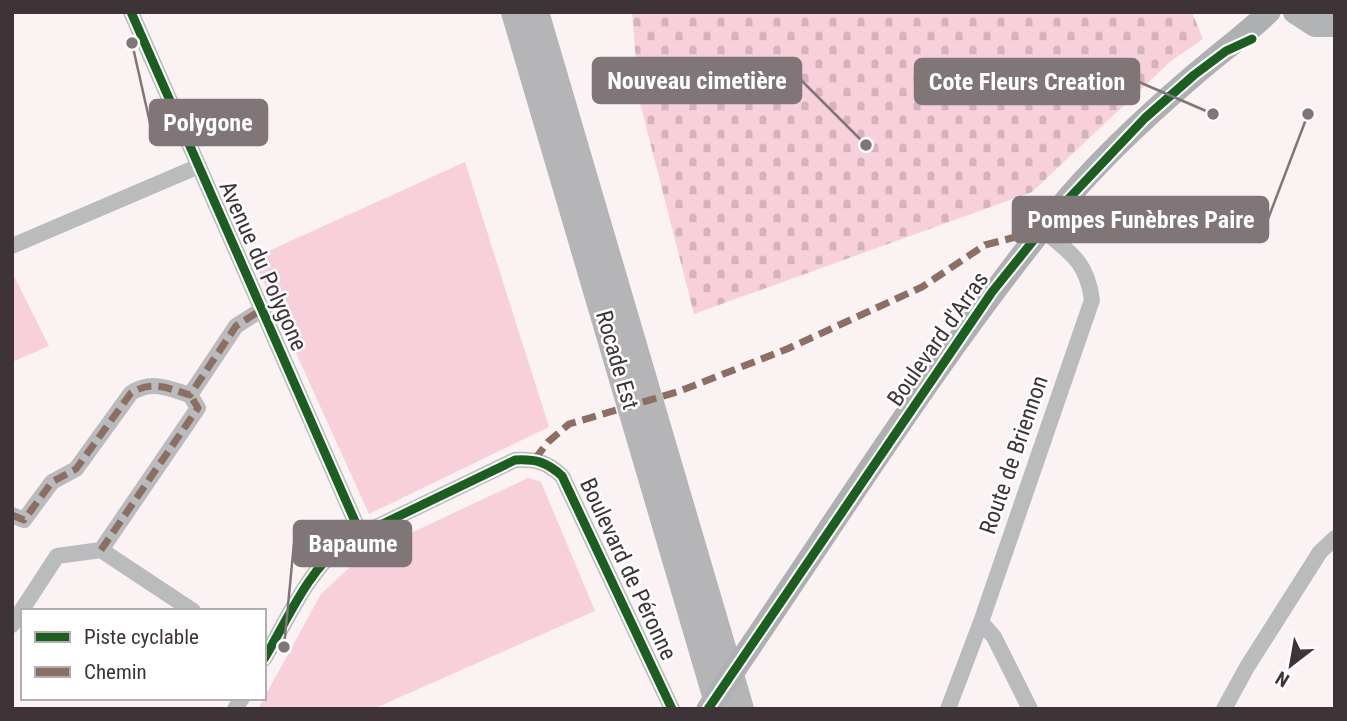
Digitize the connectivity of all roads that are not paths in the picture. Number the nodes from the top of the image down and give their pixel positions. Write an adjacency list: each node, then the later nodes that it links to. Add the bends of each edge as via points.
1 (131, 12): 12 (street, Avenue du Polygone)
2 (499, 12): 9 (highway)
3 (514, 12): 9 (highway, Rocade Est)
4 (536, 12): 11 (highway, Rocade Est)
5 (552, 12): 11 (highway, via 566,77)
6 (1269, 12): 10 (main road, Boulevard d'Arras)
7 (1298, 15): 8 (main road, via 1315,25); 10 (main road, Boulevard d'Arras)
8 (1334, 27)
9 (524, 49): 27 (highway, Rocade Est)
10 (1226, 51): 13 (main road, Boulevard d'Arras, via 1145,118)
11 (562, 103): 28 (highway, Rocade Est)
12 (198, 166): 14 (street); 15 (street, Avenue du Polygone)
13 (1043, 230): 23 (street, Route de Briennon, via 1078,258 1089,279 1092,300); 26 (main road, Boulevard d'Arras, bridge, via 992,292)
14 (12, 246)
15 (261, 310): 16 (street, via 236,326); 18 (street, Avenue du Polygone)
16 (190, 395): 17 (street, via 158,386 142,386 131,393 76,470 52,482 24,520); 20 (street, via 198,408)
17 (12, 515)
18 (361, 535): 24 (street, via 327,557); 25 (street, Boulevard de Péronne, via 515,460 535,459 551,465 562,476)
19 (1335, 538): 31 (street, via 1320,552)
20 (101, 550): 21 (street, via 57,556); 22 (street)
21 (22, 609)
22 (191, 609)
23 (981, 622): 29 (street, Route de Briennon); 30 (street, via 994,637)
24 (266, 655)
25 (671, 709)
26 (708, 709)
27 (719, 709)
28 (741, 709)
29 (948, 709)
30 (1030, 709)
31 (1224, 709)

